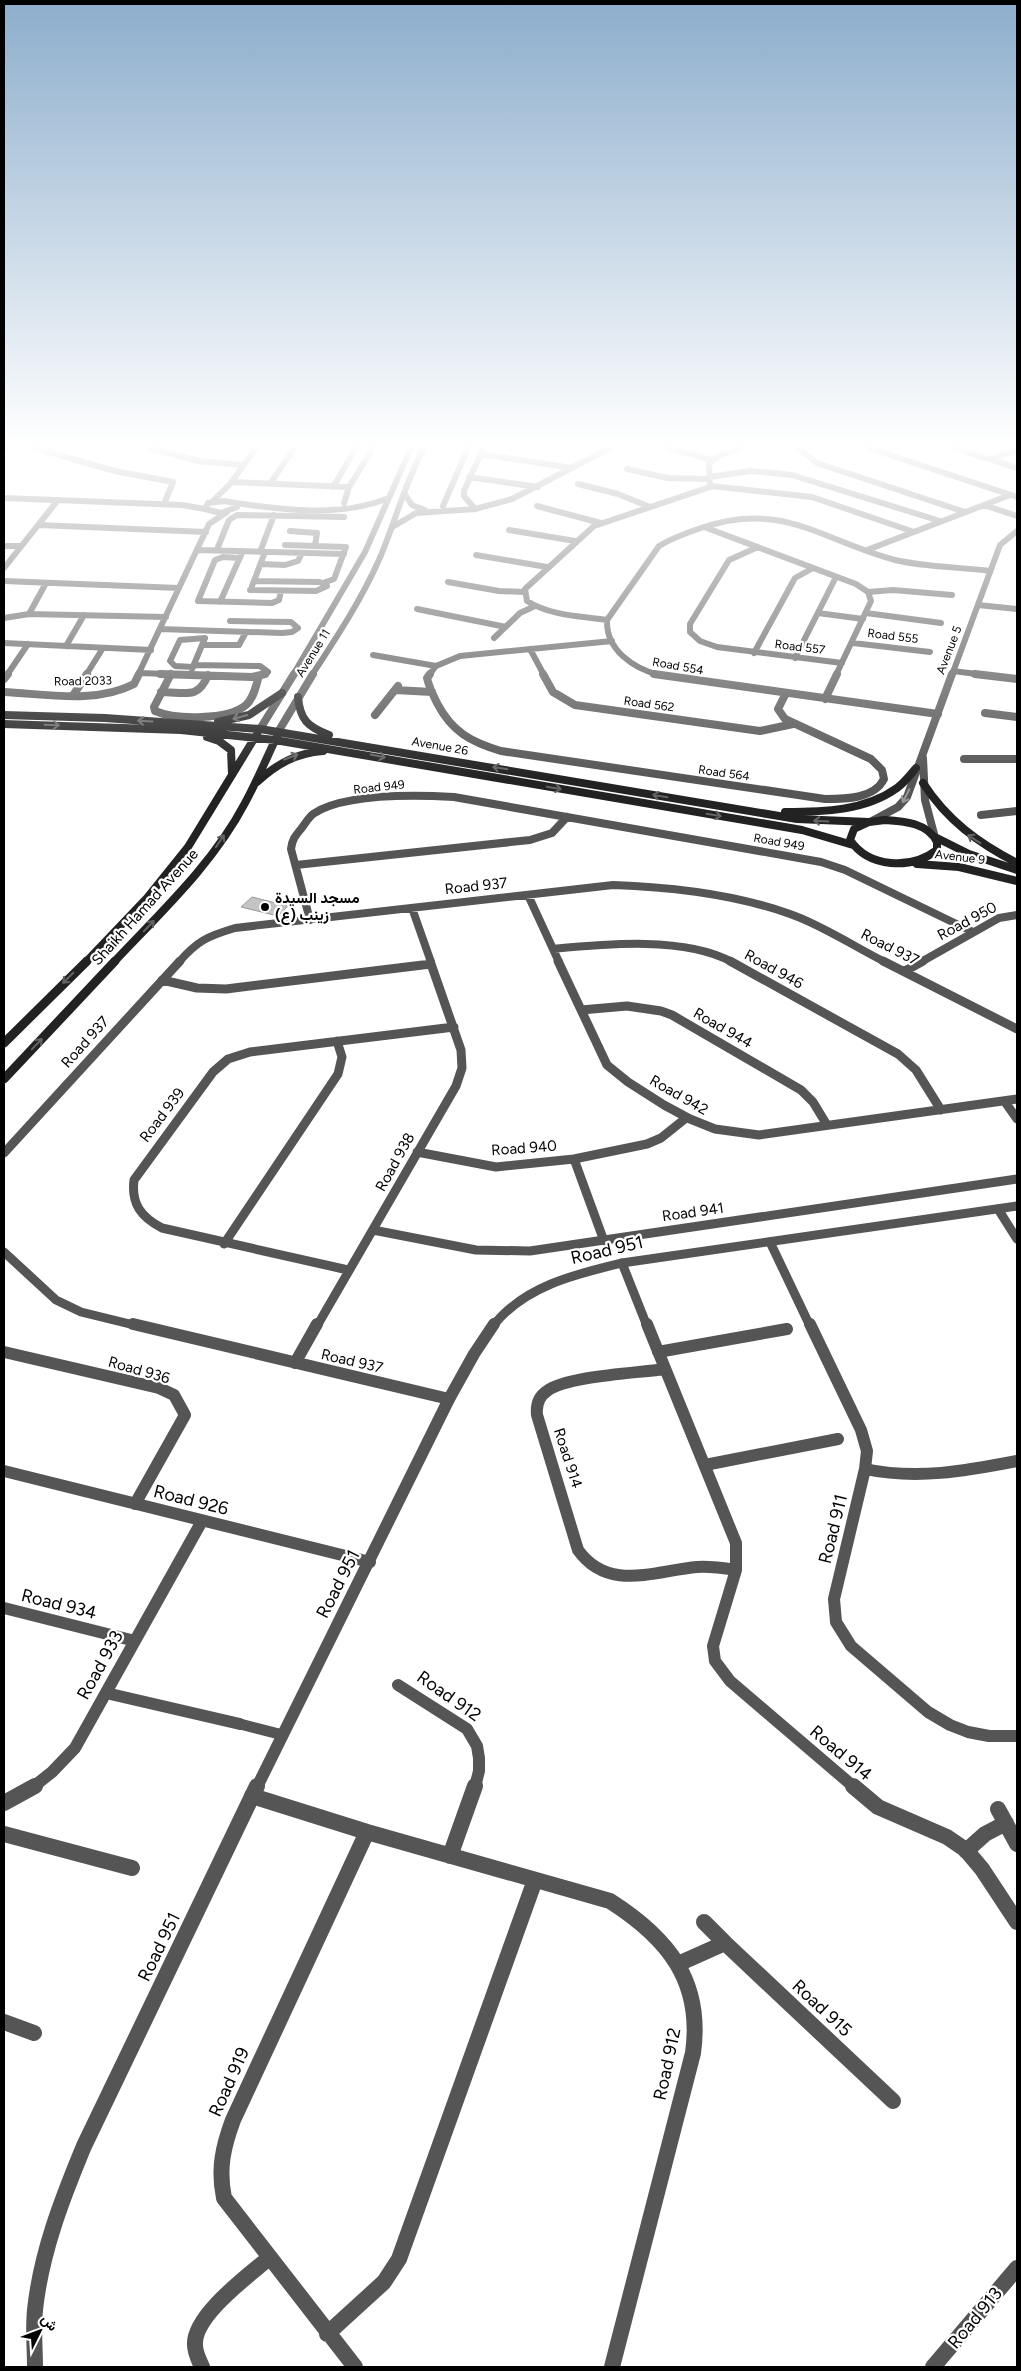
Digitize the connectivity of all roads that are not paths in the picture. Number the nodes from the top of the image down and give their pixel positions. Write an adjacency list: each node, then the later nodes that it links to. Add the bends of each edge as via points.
1 (193, 559): 26 (street, Road 2033)
2 (221, 559): 32 (street, via 214,560 198,599 201,602)
3 (239, 559): 32 (street)
4 (261, 559): 16 (street)
5 (298, 559): 16 (street, via 295,563)
6 (342, 559): 25 (street, via 333,580)
7 (360, 559): 79 (street, Avenue 11)
8 (378, 559): 83 (street, Avenue 11, via 354,609)
9 (493, 559): 17 (street)
10 (556, 559): 17 (street)
11 (650, 559): 45 (street)
12 (732, 559): 63 (street, Road 557, via 689,628 694,637 708,644)
13 (787, 559): 18 (street)
14 (892, 559): 19 (street)
15 (995, 559): 19 (street, Avenue 5)
16 (260, 564): 22 (street)
17 (547, 567): 29 (street, via 526,586)
18 (813, 568): 20 (street); 63 (street, Road 557, via 795,578)
19 (990, 571): 34 (street, Avenue 5)
20 (836, 577): 30 (street); 38 (street)
21 (4, 581): 24 (street)
22 (254, 581): 25 (street); 27 (street)
23 (448, 582): 29 (street)
24 (46, 583): 26 (street); 39 (street)
25 (323, 583): 28 (street, via 327,587 319,591)
26 (179, 588): 43 (street, Road 2033)
27 (250, 590): 28 (street); 33 (street)
28 (281, 591): 33 (street, via 276,602)
29 (524, 592): 35 (street)
30 (868, 592): 31 (street, via 893,590); 42 (street, Road 555, via 871,601)
31 (952, 595)
32 (220, 602): 33 (street)
33 (240, 603): 41 (street)
34 (978, 605): 37 (street); 69 (street, Avenue 5)
35 (534, 606): 45 (street, via 560,614); 47 (street)
36 (417, 609): 47 (street)
37 (1017, 610)
38 (818, 613): 42 (street); 65 (street)
39 (29, 614): 40 (street); 44 (street)
40 (84, 615): 43 (street); 58 (street)
41 (232, 615): 50 (street); 51 (street, via 291,622 298,628 287,632)
42 (864, 616): 46 (street, Road 555); 56 (street, Road 555)
43 (166, 617): 48 (street, Road 2033)
44 (4, 618)
45 (607, 620): 54 (street, Road 554)
46 (941, 623)
47 (506, 626): 52 (street)
48 (160, 629): 49 (street); 61 (street, Road 2033)
49 (208, 631): 50 (street); 53 (street)
50 (226, 631): 51 (street)
51 (246, 632): 53 (street, via 239,645)
52 (494, 638)
53 (204, 641): 67 (street); 67 (street, via 180,640 170,661 174,666)
54 (612, 641): 60 (street); 81 (street, Road 554, via 630,664 648,672)
55 (4, 643): 57 (street)
56 (853, 643): 62 (street, Road 555); 66 (street, Road 555)
57 (28, 644): 58 (street); 75 (street)
58 (66, 646): 59 (street)
59 (103, 648): 61 (street); 82 (street)
60 (530, 649): 68 (street, via 460,656); 92 (street, Road 562, via 553,692 575,704 754,730 773,730)
61 (151, 650): 70 (street, Road 2033)
62 (930, 652)
63 (754, 653): 65 (street, Road 557)
64 (373, 655): 68 (street)
65 (796, 658): 66 (street, Road 557)
66 (842, 663): 84 (street, Road 555)
67 (194, 666): 72 (street); 74 (street, via 260,666 268,669 266,674)
68 (436, 666): 80 (street, via 427,678)
69 (953, 671): 76 (street); 86 (street, Avenue 5)
70 (140, 674): 71 (street); 82 (street, Road 2033, via 134,684 122,690)
71 (170, 674): 72 (street); 78 (street)
72 (190, 675): 73 (street)
73 (208, 675): 74 (street); 78 (street, via 198,692)
74 (259, 676): 78 (street, via 248,703 220,715 160,714 154,709)
75 (4, 679)
76 (1017, 679)
77 (4, 692): 82 (street, Road 2033)
78 (161, 692)
79 (282, 692): 90 (main road, one-way to 90, via 255,712 241,717); 93 (street, Avenue 11)
80 (432, 692): 88 (street, via 397,688); 92 (street, Road 564, via 450,727 471,741 501,752 825,799 864,796 879,788 884,781 880,766 871,759)
81 (786, 693): 84 (street, Road 554); 92 (street, Road 564, via 778,709)
82 (74, 694)
83 (298, 697): 95 (street, Avenue 11); 97 (main road, via 303,722)
84 (825, 699): 86 (street, Road 554)
85 (985, 712): 89 (street)
86 (938, 714): 98 (street, Avenue 5)
87 (4, 715): 90 (main road, Avenue 26, one-way to 87)
88 (375, 716)
89 (1017, 717)
90 (190, 723): 93 (main road, Avenue 26)
91 (4, 724): 94 (main road, Avenue 26, one-way to 94)
92 (793, 724)
93 (260, 729): 95 (main road, Avenue 26); 96 (main road, Shaikh Hamad Avenue)
94 (181, 730): 96 (main road, Avenue 26); 102 (main road, via 227,746 232,754)
95 (277, 736): 96 (main road, Avenue 26); 97 (main road, Avenue 26); 104 (main road, Shaikh Hamad Avenue)
96 (255, 737): 102 (main road, Shaikh Hamad Avenue)
97 (351, 747): 104 (main road, one-way to 97, via 276,764 294,756); 105 (main road, Avenue 26, one-way to 97); 111 (main road, Avenue 26, one-way to 111, via 530,784 802,830)
98 (924, 757): 101 (street, Avenue 5); 103 (street, Avenue 5)
99 (964, 759): 100 (street)
100 (1017, 759)
101 (916, 768): 105 (main road, via 898,787 857,806 818,811); 109 (street, Avenue 5, one-way to 109, via 904,802)
102 (232, 775): 130 (main road, Shaikh Hamad Avenue, one-way to 130, via 188,847 165,875 135,910)
103 (923, 783): 110 (street, Avenue 5, via 926,808); 112 (main road, one-way to 103, via 957,827 936,805)
104 (253, 786): 131 (main road, Shaikh Hamad Avenue, one-way to 104, via 184,889 225,835)
105 (742, 810): 109 (main road, Avenue 26, one-way to 105, via 814,820)
106 (1017, 811): 107 (street)
107 (981, 815)
108 (567, 817): 114 (street, via 552,832 530,840); 114 (street, Road 949, via 439,795 350,801 318,811 297,831 291,844); 121 (street, Road 949, via 821,862 845,870)
109 (871, 821): 110 (main road, Avenue 9, via 913,823); 111 (main road, via 851,834)
110 (935, 836): 113 (main road, via 939,844 932,856); 115 (main road, Avenue 9, via 968,854)
111 (853, 845): 113 (main road, Avenue 26, via 871,857)
112 (1017, 862)
113 (898, 863): 116 (main road, Avenue 9, via 959,867)
114 (296, 865): 120 (street, Road 949)
115 (1017, 870)
116 (1017, 881)
117 (528, 895): 118 (street, Road 937); 122 (street, Road 942); 124 (street, Road 937, via 632,884 753,903 800,918)
118 (412, 908): 120 (street, Road 937); 123 (street, Road 938)
119 (1017, 914): 121 (street, Road 950, via 999,918)
120 (310, 920): 125 (street, Road 937, via 214,933 197,942)
121 (973, 932): 124 (street, Road 950)
122 (553, 950): 126 (street, Road 942); 134 (street, Road 946, via 638,942 702,952 729,960 898,1054 916,1070)
123 (432, 964): 125 (street, via 226,989 197,988); 127 (street, Road 938)
124 (905, 971): 128 (street, Road 937)
125 (162, 980): 139 (street, Road 937)
126 (581, 1010): 135 (street, Road 942, via 603,1058 614,1071); 137 (street, Road 944, via 638,1006 672,1015 801,1090 813,1102)
127 (454, 1027): 129 (street, Road 939); 138 (street, Road 938, via 463,1059 460,1077)
128 (1017, 1029)
129 (337, 1041): 148 (street, via 342,1057 338,1074); 148 (street, Road 939, via 250,1052 222,1063 134,1180 132,1201 146,1220 171,1232)
130 (4, 1043)
131 (4, 1079)
132 (1017, 1100): 133 (street, Road 942)
133 (1005, 1102): 134 (street, Road 942); 136 (street)
134 (941, 1110): 137 (street, Road 942)
135 (686, 1118): 137 (street, Road 942, via 714,1130 748,1135); 140 (street, Road 940, via 648,1144)
136 (1017, 1119)
137 (826, 1126)
138 (417, 1152): 140 (street, Road 940, via 496,1166); 144 (street, Road 938)
139 (4, 1153)
140 (574, 1159): 146 (street, Road 940)
141 (1017, 1178): 146 (street, Road 941)
142 (1017, 1206): 143 (street, Road 951)
143 (998, 1209): 145 (street); 147 (street, Road 951)
144 (374, 1230): 146 (street, Road 941, via 458,1248 494,1252 530,1251); 151 (street, Road 938)
145 (1017, 1239)
146 (604, 1241)
147 (770, 1242): 150 (street, Road 951); 161 (street, Road 911, via 861,1430 867,1451)
148 (224, 1244): 151 (street, Road 939)
149 (4, 1252): 155 (street, Road 937, via 51,1296 81,1312)
150 (622, 1263): 154 (street, Road 914); 157 (street, Road 951, via 588,1271 545,1288 506,1311 478,1348)
151 (348, 1270): 155 (street, Road 938)
152 (787, 1329): 154 (street)
153 (4, 1352): 163 (street, Road 936, via 159,1388 174,1396 185,1415)
154 (658, 1352): 156 (street, Road 914)
155 (295, 1363): 157 (street, Road 937)
156 (666, 1369): 160 (street, Road 914); 166 (street, Road 914, via 563,1383 549,1388 540,1398 537,1415 578,1550 595,1569 613,1575 698,1567)
157 (449, 1399): 165 (street, Road 951)
158 (838, 1440): 160 (street)
159 (1017, 1461): 161 (street, via 925,1478)
160 (705, 1465): 166 (street, Road 914, via 736,1543)
161 (865, 1469): 173 (street, Road 911, via 834,1599 840,1631 855,1651 945,1723 977,1734)
162 (4, 1472): 163 (street, Road 926)
163 (135, 1504): 164 (street, Road 926)
164 (202, 1521): 165 (street, Road 926); 168 (street, Road 933)
165 (370, 1562): 172 (street, Road 951)
166 (736, 1570): 181 (street, Road 914, via 713,1646 715,1661 724,1675 878,1807 943,1834)
167 (4, 1608): 168 (street, Road 934)
168 (135, 1641): 170 (street, Road 933)
169 (398, 1685): 182 (street, Road 912, via 467,1729 480,1751 478,1778)
170 (106, 1692): 171 (street); 175 (street, Road 933, via 83,1735 64,1760 38,1783)
171 (240, 1724): 172 (street)
172 (283, 1735): 174 (street, Road 951)
173 (1017, 1736)
174 (252, 1796): 178 (street, Road 912); 195 (street, Road 951, via 84,2146 59,2205 44,2256 35,2311)
175 (4, 1803)
176 (998, 1809): 177 (street)
177 (1006, 1823): 180 (street); 181 (street, via 984,1834)
178 (368, 1832): 182 (street, Road 912); 192 (street, Road 919, via 233,2120 220,2156 219,2177 224,2198)
179 (4, 1834): 183 (street)
180 (1017, 1844)
181 (966, 1851): 186 (street, Road 914)
182 (450, 1856): 184 (street, Road 912)
183 (132, 1868)
184 (535, 1880): 188 (street, Road 912, via 617,1905 651,1930); 194 (street, via 399,2259 384,2282)
185 (704, 1922): 187 (street, Road 915)
186 (1017, 1922)
187 (725, 1943): 188 (street); 191 (street, Road 915)
188 (678, 1964): 198 (street, Road 912, via 691,1996 696,2024 693,2054)
189 (4, 2022): 190 (street)
190 (34, 2033)
191 (893, 2101)
192 (269, 2258): 194 (street, Road 919); 196 (street, via 202,2320 194,2339 196,2358)
193 (1017, 2268): 199 (street, Road 913)
194 (327, 2334): 197 (street, Road 919)
195 (35, 2367)
196 (202, 2367)
197 (355, 2367)
198 (612, 2367)
199 (933, 2367)

